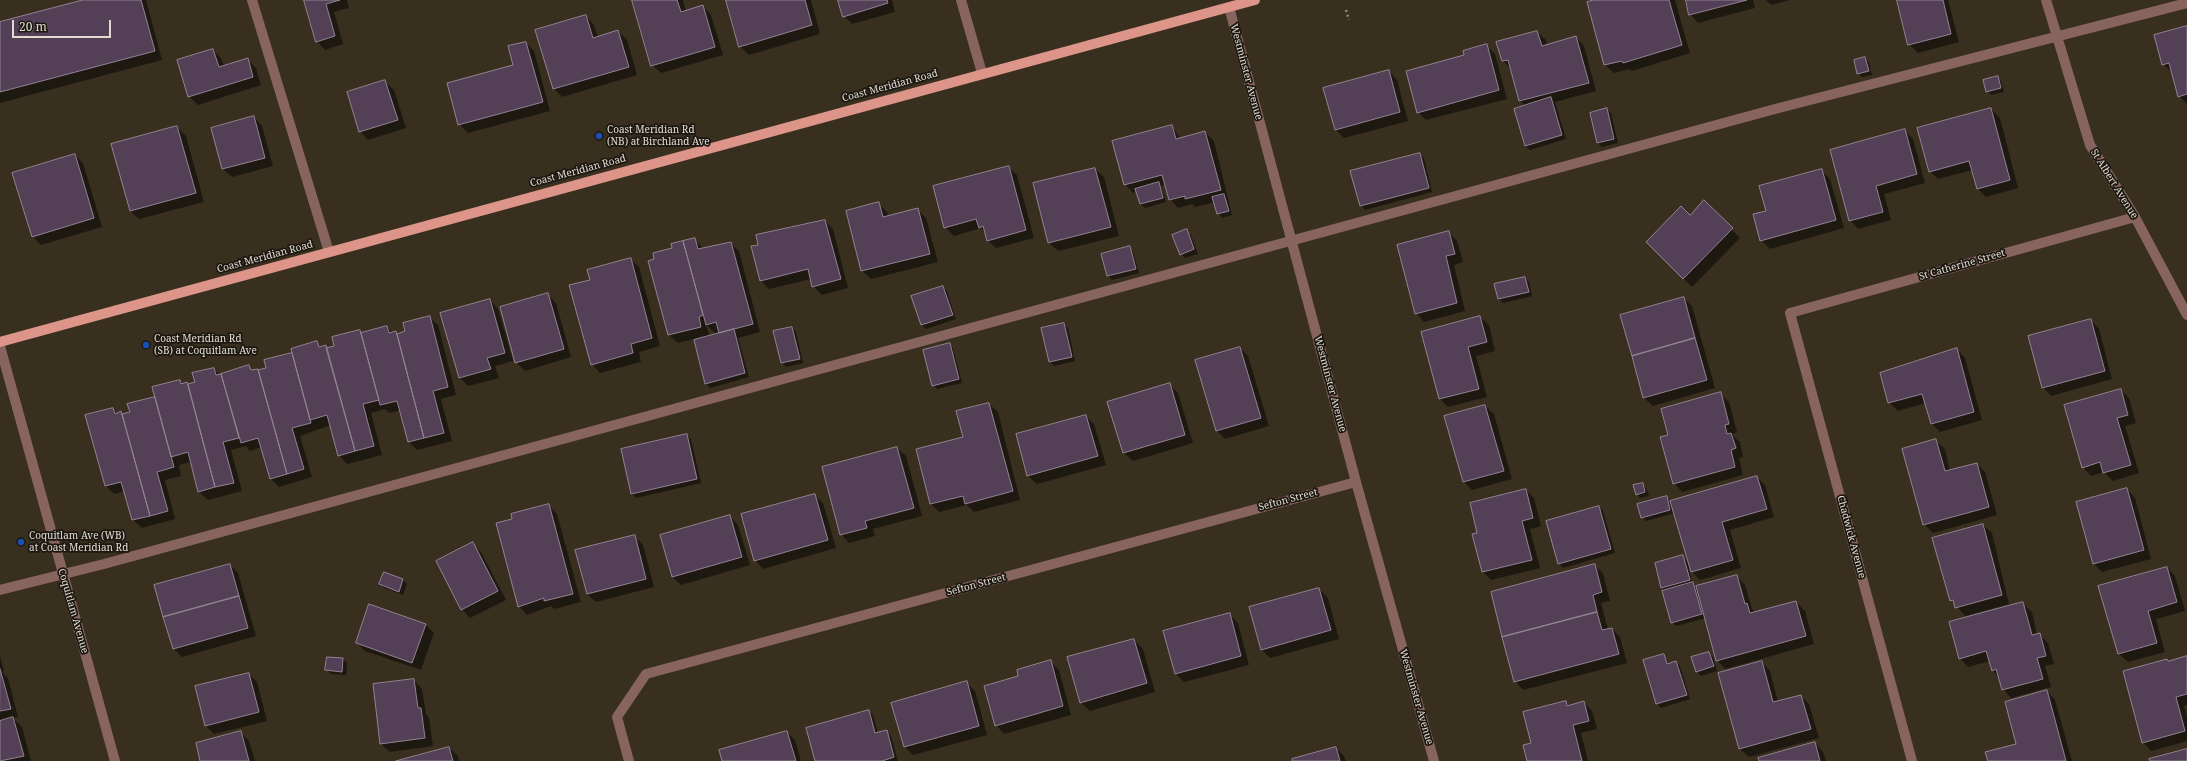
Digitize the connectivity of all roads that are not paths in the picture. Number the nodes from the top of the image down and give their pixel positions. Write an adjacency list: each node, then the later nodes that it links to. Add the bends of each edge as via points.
1 (252, 0): 11 (street)
2 (961, 0): 8 (street)
3 (1255, 0): 6 (main road, Coast Meridian Road)
4 (2046, 0): 7 (street, St Albert Avenue)
5 (2187, 3): 7 (street)
6 (1229, 7): 8 (main road, Coast Meridian Road); 10 (street, Westminster Avenue)
7 (2057, 37): 9 (street, St Albert Avenue, via 2090,146); 10 (street, via 1775,108)
8 (982, 73): 11 (main road, Coast Meridian Road)
9 (2135, 217): 12 (street, St Catherine Street); 13 (street, St Albert Avenue)
10 (1292, 240): 16 (street, Westminster Avenue); 17 (street, via 104,564)
11 (329, 252): 14 (main road, Coast Meridian Road)
12 (1790, 313): 22 (street, Chadwick Avenue)
13 (2187, 315)
14 (0, 342)
15 (0, 346): 17 (street, Coquitlam Avenue)
16 (1356, 482): 20 (street, Sefton Street, via 646,674 617,717); 21 (street, Westminster Avenue)
17 (62, 573): 18 (street); 19 (street, Coquitlam Avenue)
18 (0, 590)
19 (115, 761)
20 (629, 761)
21 (1434, 761)
22 (1912, 761)

